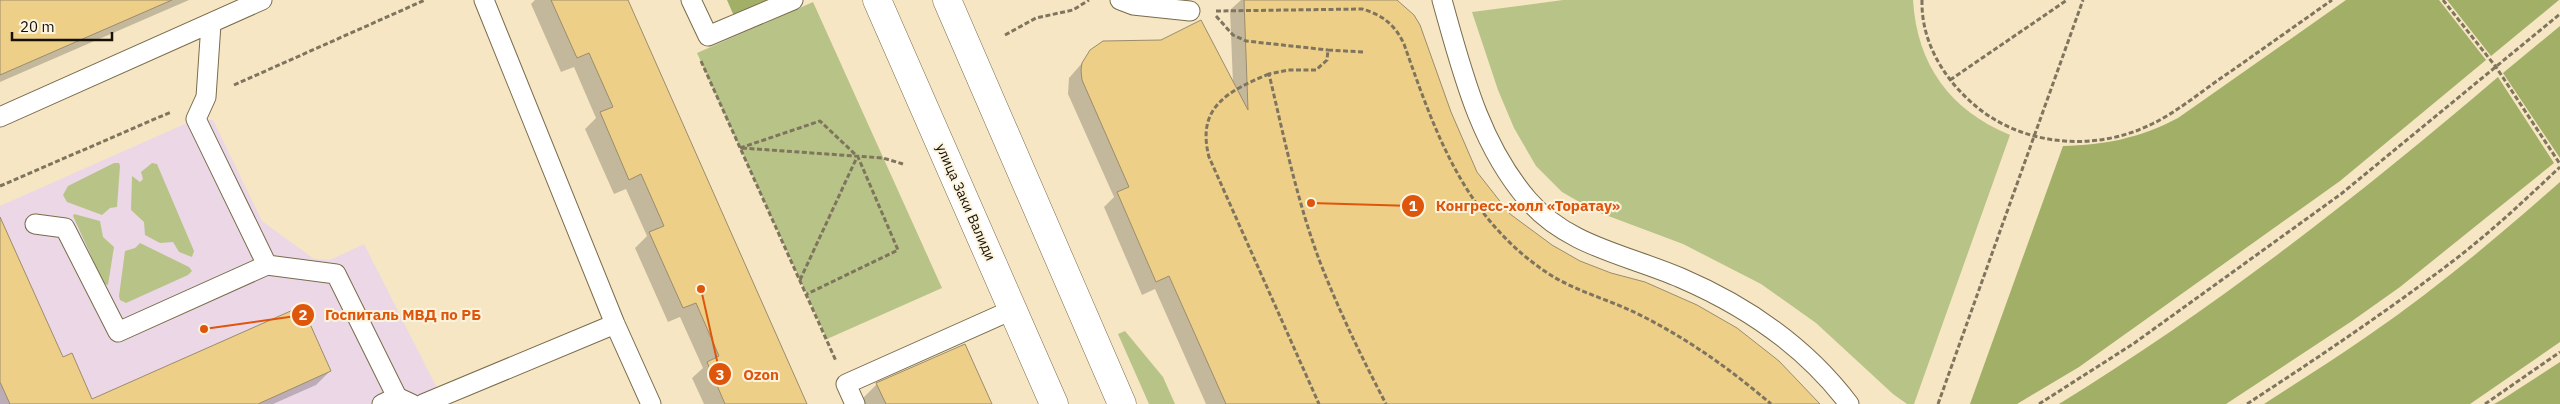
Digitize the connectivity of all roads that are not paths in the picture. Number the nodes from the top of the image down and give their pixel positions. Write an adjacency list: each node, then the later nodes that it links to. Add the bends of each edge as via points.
1 (262, 0): 10 (lane)
2 (484, 0): 15 (lane)
3 (691, 0): 4 (lane, via 708,36)
4 (793, 0)
5 (877, 0): 14 (main road, улица Заки Валиди)
6 (947, 0): 21 (main road)
7 (1120, 0): 9 (lane, via 1133,5)
8 (1442, 0): 22 (lane, via 1476,115 1528,201 1572,236 1682,278 1765,324 1812,361)
9 (1190, 11)
10 (210, 24): 11 (lane); 13 (lane, via 206,97 196,118)
11 (0, 117)
12 (35, 224): 13 (lane, via 64,228 118,332)
13 (267, 265): 16 (lane, via 336,274)
14 (1014, 309): 19 (lane, via 846,384); 20 (main road, улица Заки Валиди)
15 (615, 324): 17 (lane); 18 (lane)
16 (397, 402)
17 (422, 404)
18 (651, 404)
19 (855, 404)
20 (1054, 404)
21 (1122, 404)
22 (1849, 404)

